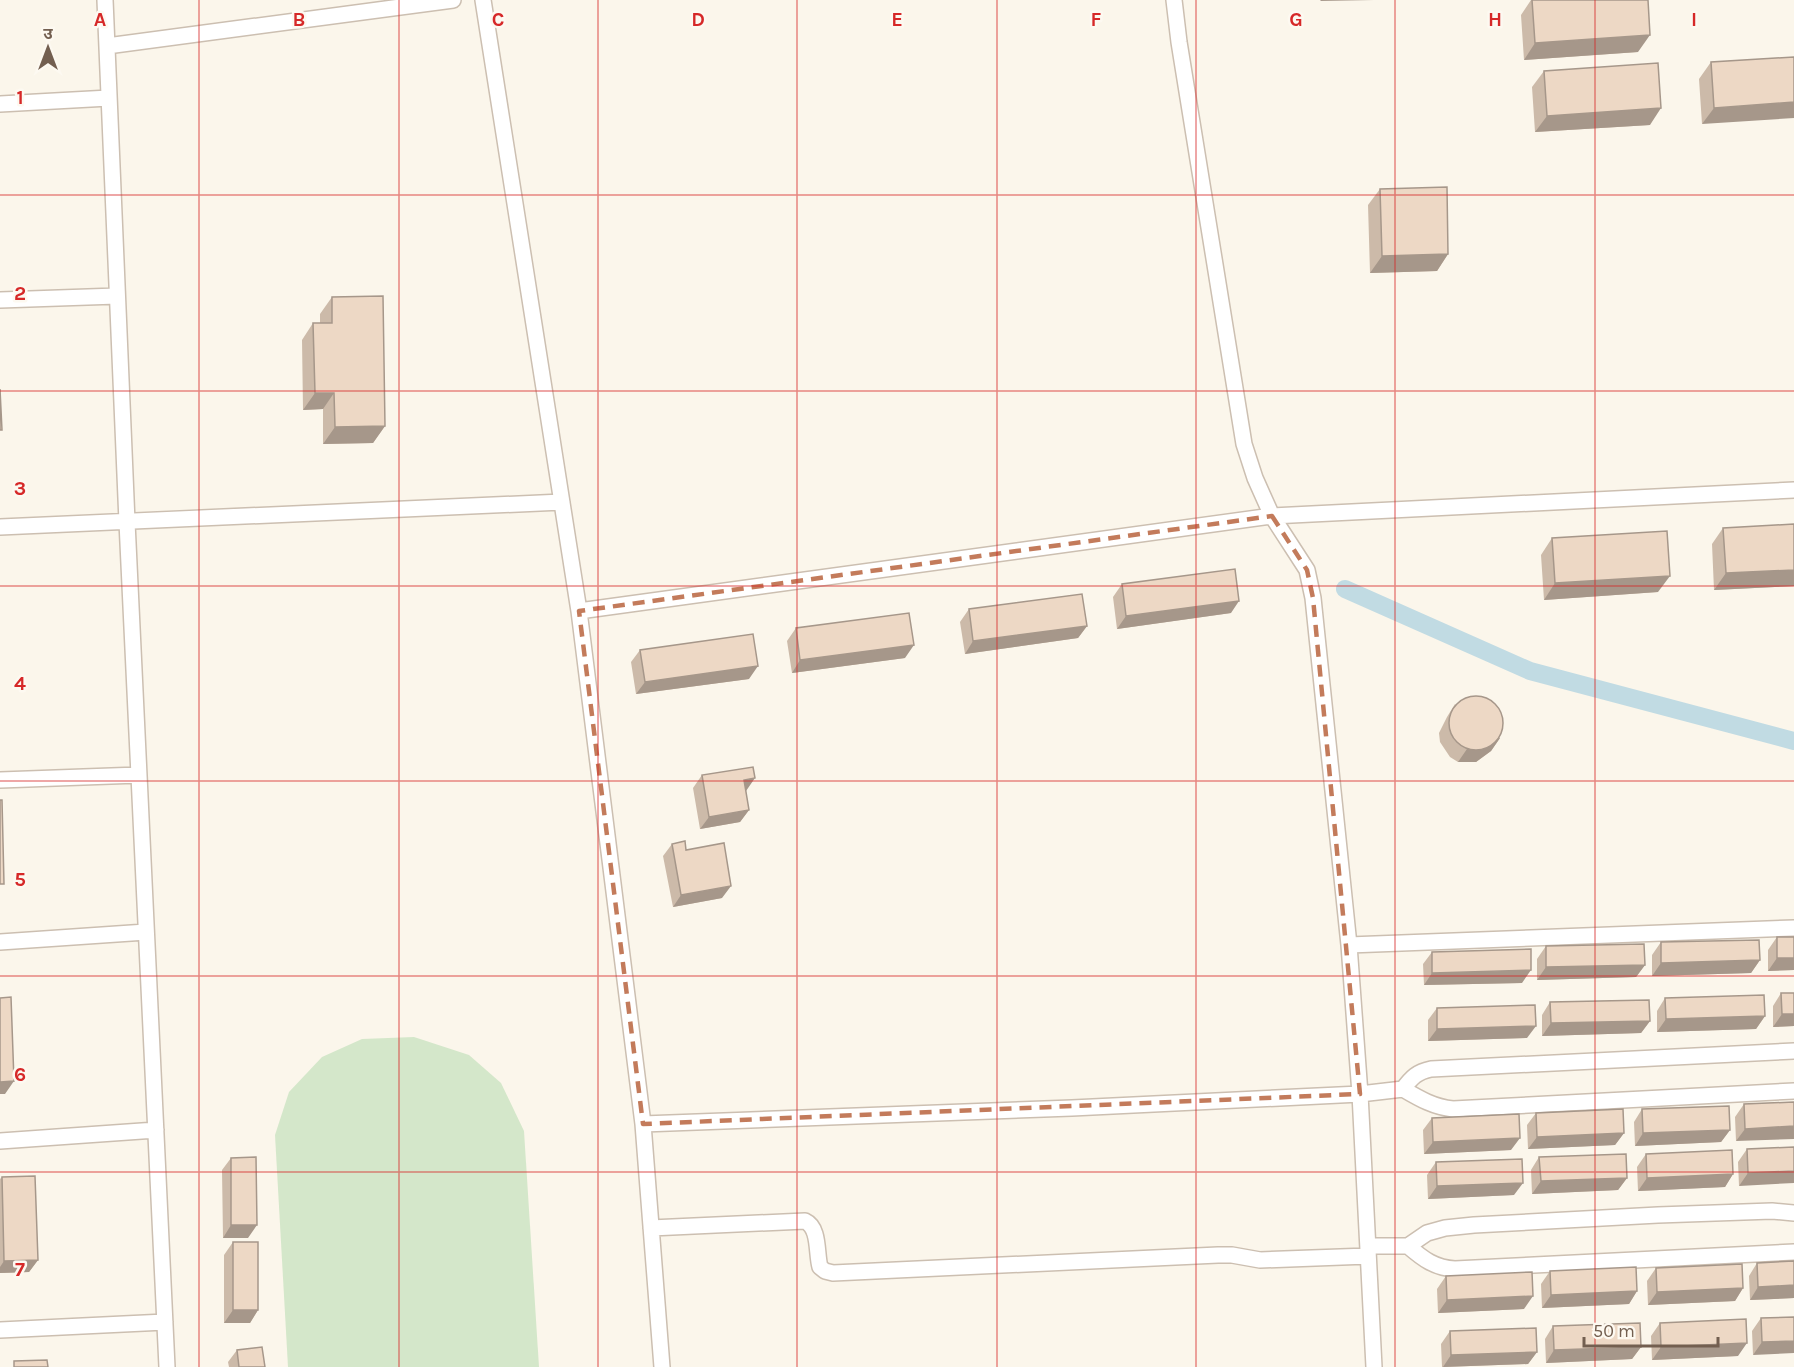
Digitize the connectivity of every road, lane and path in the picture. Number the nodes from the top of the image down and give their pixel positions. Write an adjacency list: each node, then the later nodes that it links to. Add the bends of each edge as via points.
1 (105, 0): 5 (street)
2 (453, 0): 5 (street)
3 (483, 0): 11 (street)
4 (1174, 0): 12 (street, via 1244,444)
5 (107, 46): 6 (street)
6 (109, 98): 7 (street); 8 (street)
7 (0, 104)
8 (117, 296): 9 (street); 13 (street)
9 (0, 300)
10 (1794, 490): 12 (street)
11 (562, 502): 13 (street); 15 (street)
12 (1272, 516): 15 (street); 21 (street, via 1307,570 1313,598)
13 (127, 522): 14 (street); 16 (street)
14 (0, 527)
15 (579, 611): 26 (street)
16 (139, 775): 17 (street); 19 (street)
17 (0, 780)
18 (1794, 928): 21 (street)
19 (146, 932): 20 (street); 27 (street)
20 (0, 942)
21 (1349, 945): 25 (street)
22 (1794, 1051): 23 (street, via 1431,1069 1420,1071)
23 (1403, 1089): 24 (street, via 1440,1108 1453,1109); 25 (street)
24 (1794, 1091)
25 (1360, 1094): 26 (street); 32 (street)
26 (643, 1124): 30 (street)
27 (156, 1130): 28 (street); 34 (street)
28 (0, 1141)
29 (1794, 1213): 31 (street, via 1658,1215 1445,1228 1427,1233)
30 (651, 1228): 32 (street, via 805,1221 815,1230 820,1267 833,1273 1218,1255 1260,1260); 37 (street)
31 (1408, 1246): 32 (street); 33 (street, via 1441,1268 1455,1269)
32 (1368, 1251): 38 (street)
33 (1794, 1252)
34 (165, 1322): 35 (street); 36 (street)
35 (0, 1330)
36 (167, 1367)
37 (662, 1367)
38 (1374, 1367)

